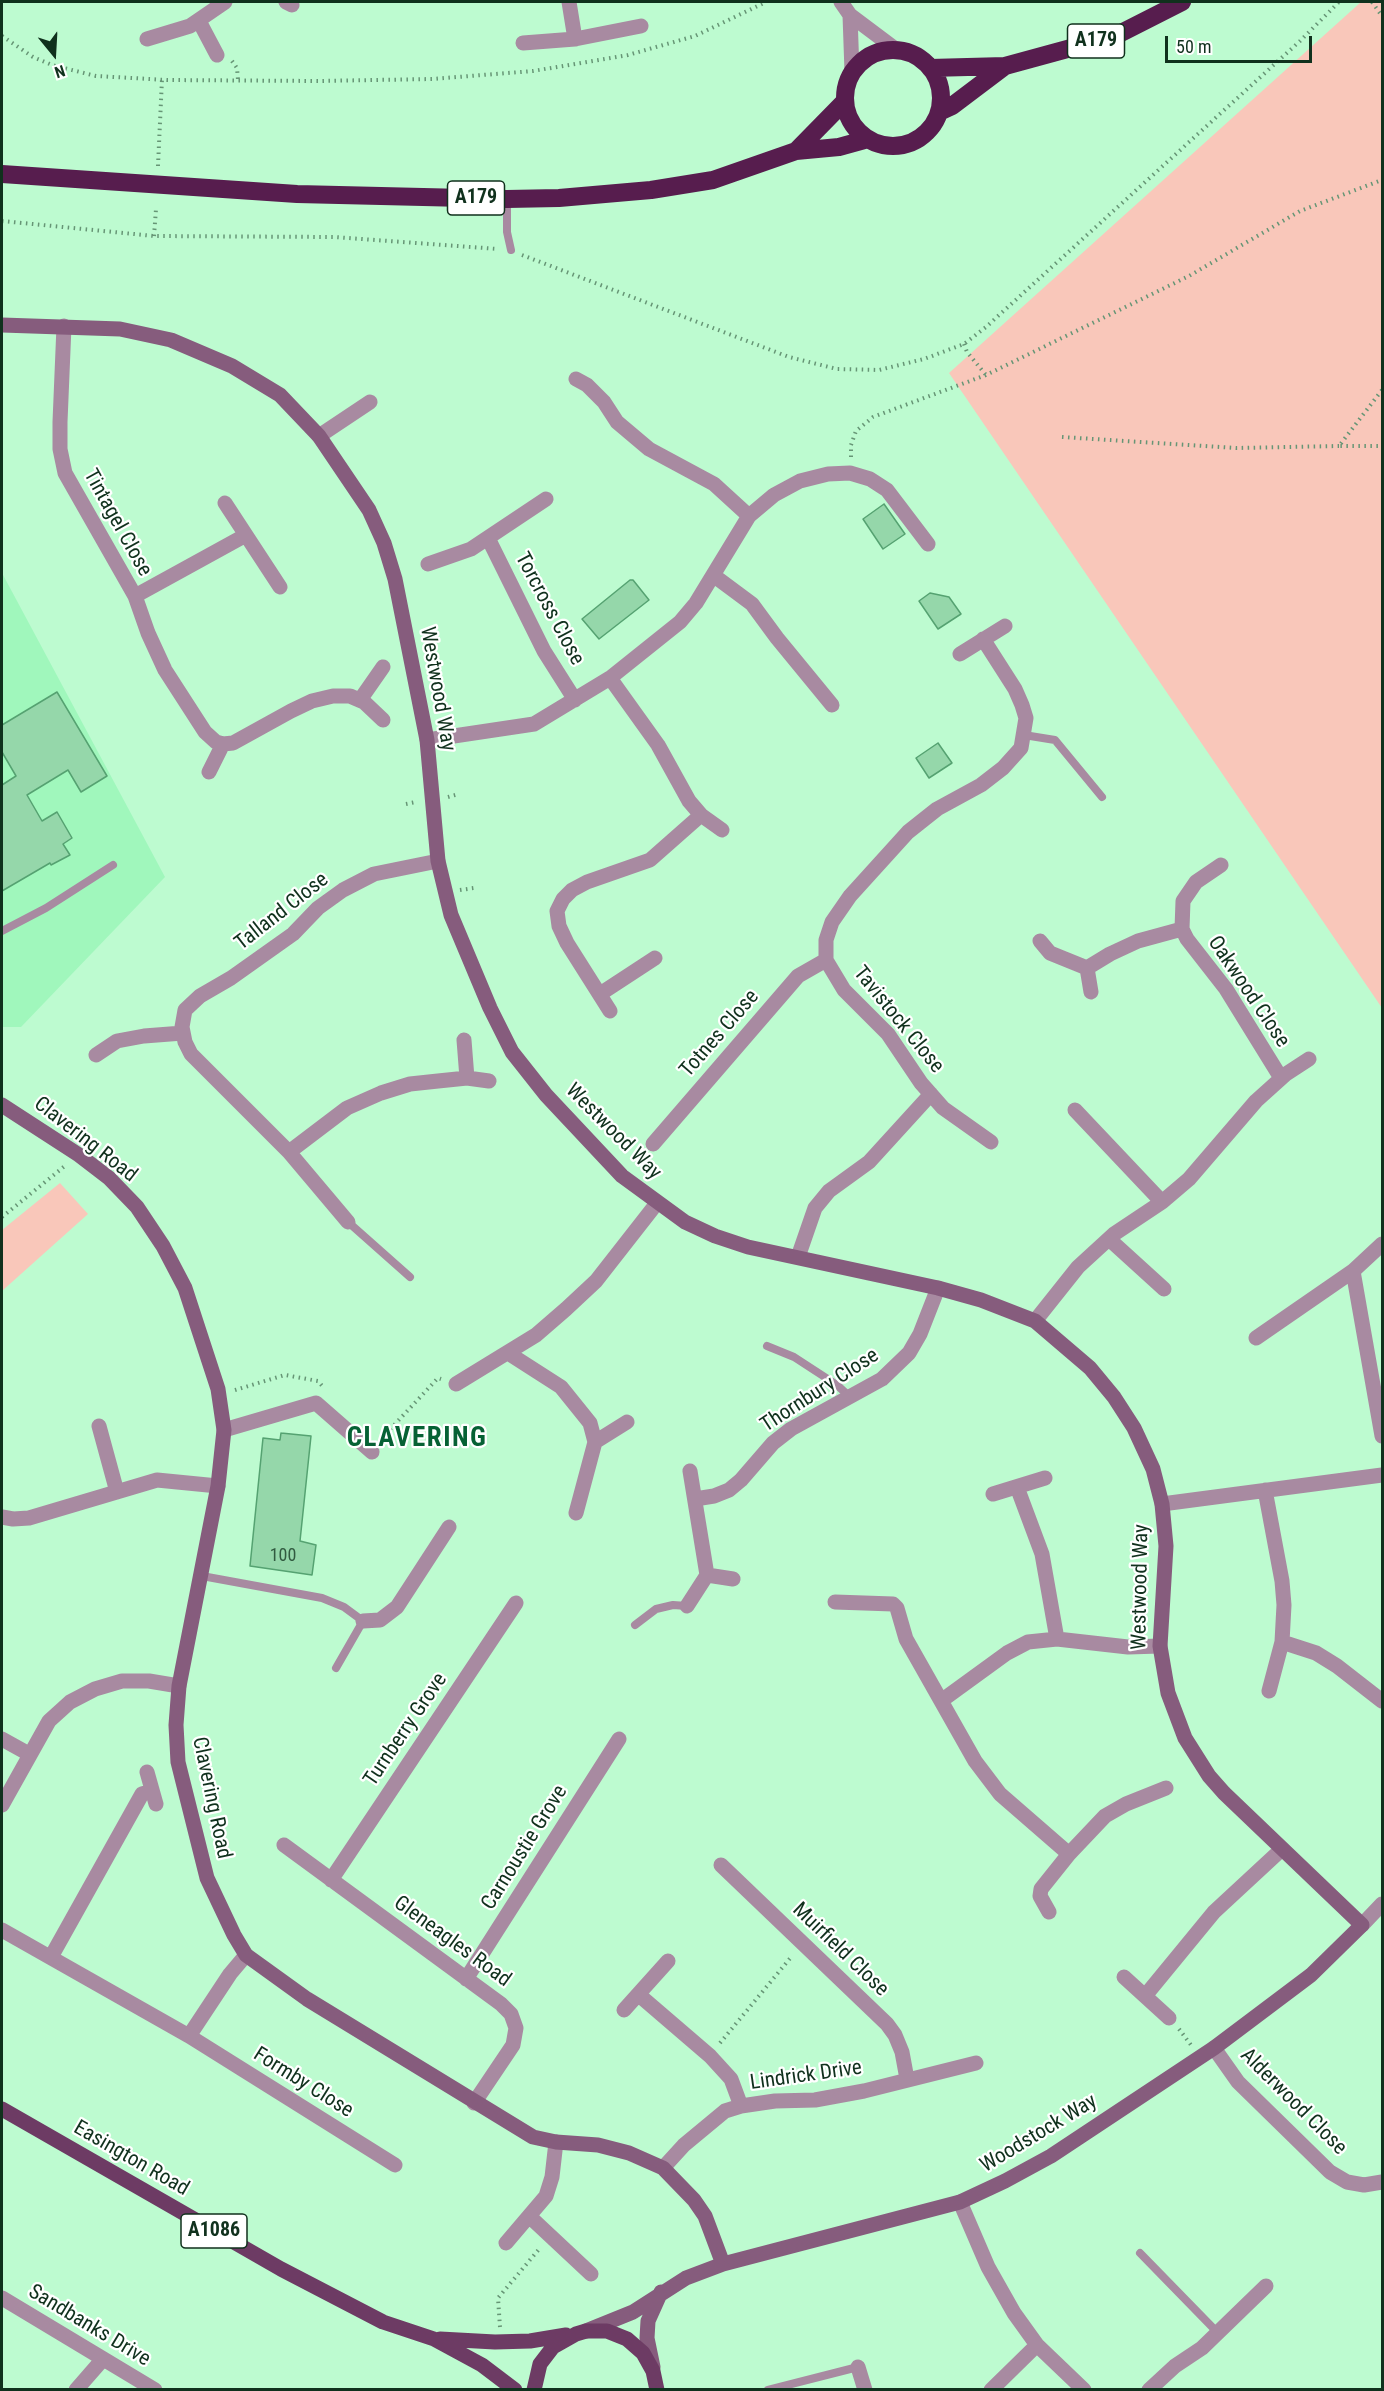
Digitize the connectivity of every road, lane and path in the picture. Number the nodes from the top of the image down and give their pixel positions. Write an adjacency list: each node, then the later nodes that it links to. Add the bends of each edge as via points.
1 (225, 2): 10 (street)
2 (570, 2): 14 (street)
3 (766, 2): 22 (path, via 695,36 572,66 432,79)
4 (841, 2): 8 (street)
5 (1182, 2): 18 (highway, A179, via 1115,36)
6 (1339, 2): 37 (path)
7 (1372, 2): 9 (path)
8 (850, 15): 16 (street); 20 (street)
9 (1383, 16)
10 (199, 21): 13 (street); 17 (street)
11 (640, 26): 14 (street)
12 (2, 36): 21 (path, via 33,57 78,74)
13 (147, 39)
14 (575, 39): 15 (street)
15 (523, 43)
16 (898, 51): 19 (highway, via 919,57); 20 (highway, via 876,53)
17 (223, 55): 22 (path, via 237,68)
18 (1005, 66): 19 (highway); 24 (highway)
19 (930, 68): 24 (highway, via 941,93)
20 (852, 72): 23 (highway)
21 (162, 80): 22 (path); 27 (path)
22 (238, 80)
23 (845, 101): 25 (highway, via 848,116); 26 (highway)
24 (939, 112): 25 (highway, via 927,131 910,143 882,145)
25 (868, 139): 26 (highway, via 839,147)
26 (796, 151): 30 (highway, A179, via 713,180 639,191)
27 (158, 166)
28 (2, 174): 30 (highway, A179, via 297,194)
29 (1383, 180): 38 (path, via 1300,212 1189,276)
30 (507, 199): 34 (lane, via 507,232)
31 (156, 209): 33 (path)
32 (2, 221): 33 (path)
33 (154, 236): 34 (path, via 333,237)
34 (512, 250): 37 (path, via 789,357 837,369 879,370)
35 (2, 325): 36 (street, Westwood Way)
36 (64, 326): 42 (street, Westwood Way, via 120,329 171,340 232,366 280,395); 56 (street, Tintagel Close, via 60,449 65,473)
37 (964, 344): 38 (path)
38 (986, 375): 46 (path, via 873,417 856,431)
39 (576, 379): 49 (street, via 587,385 617,422 641,443 714,484)
40 (1383, 390): 44 (path)
41 (370, 402): 42 (street)
42 (320, 436): 67 (street, Westwood Way, via 369,510 384,543 395,579)
43 (1062, 437): 44 (path, via 1236,448)
44 (1339, 446): 45 (path)
45 (1383, 446)
46 (850, 473): 49 (street, Torcross Close, via 800,481 774,495); 52 (street, via 887,490)
47 (546, 499): 51 (street, Torcross Close)
48 (225, 503): 50 (street)
49 (749, 516): 54 (street, Torcross Close)
50 (246, 534): 55 (street); 56 (street, Tintagel Close)
51 (488, 538): 53 (street, Torcross Close, via 471,549); 63 (street, Torcross Close, via 544,651)
52 (928, 544)
53 (428, 564)
54 (712, 575): 61 (street, Torcross Close, via 680,622); 64 (street, via 752,604)
55 (280, 587)
56 (135, 596): 68 (street, Tintagel Close, via 165,670 205,732)
57 (1005, 626): 58 (street)
58 (984, 639): 59 (street); 66 (street, via 1015,689 1026,718)
59 (960, 654)
60 (383, 667): 62 (street)
61 (610, 678): 63 (street, Torcross Close); 73 (street, Torcross Close)
62 (360, 700): 65 (street); 68 (street, via 333,696 312,701 244,738)
63 (575, 700): 67 (street, Torcross Close, via 534,724)
64 (832, 705)
65 (383, 720)
66 (1024, 735): 70 (lane, via 1055,740); 82 (street, Tavistock Close, via 1021,748 1003,768 908,832 850,896 832,922 826,940)
67 (427, 740): 75 (street, Westwood Way)
68 (223, 744): 69 (street)
69 (209, 772)
70 (1102, 797)
71 (420, 801): 72 (path)
72 (406, 804)
73 (701, 815): 74 (street, Torcross Close); 85 (street, via 650,860 587,882 563,899 557,911 559,926)
74 (722, 830)
75 (438, 861): 87 (street, Talland Close, via 374,874 344,890 318,908 293,934 200,996 186,1010); 102 (street, Westwood Way, via 465,952 512,1052 546,1095 622,1176)
76 (113, 865): 79 (lane)
77 (1221, 865): 78 (street, Oakwood Close, via 1196,882 1183,901)
78 (1182, 929): 83 (street, Oakwood Close, via 1138,941); 92 (street, Oakwood Close, via 1226,989)
79 (2, 932)
80 (1040, 941): 83 (street, via 1050,952)
81 (655, 958): 85 (street)
82 (826, 960): 94 (street, Tavistock Close, via 844,990 888,1034); 98 (street, Totnes Close, via 798,976)
83 (1087, 968): 84 (street)
84 (1090, 992)
85 (600, 994): 86 (street)
86 (610, 1011)
87 (183, 1034): 89 (street, via 117,1041); 99 (street, via 191,1054)
88 (465, 1040): 91 (street)
89 (96, 1055)
90 (1309, 1059): 92 (street, Oakwood Close)
91 (467, 1078): 93 (street); 99 (street, via 410,1084 381,1093 347,1108)
92 (1281, 1078): 101 (street, Oakwood Close, via 1234,1124 1189,1179)
93 (489, 1081)
94 (931, 1094): 97 (street, Tavistock Close, via 943,1108); 107 (street, Tavistock Close, via 869,1162 830,1191 815,1208)
95 (2, 1105): 100 (street, Clavering Road)
96 (1075, 1110): 101 (street)
97 (991, 1142)
98 (653, 1144)
99 (288, 1152): 104 (street)
100 (79, 1155): 103 (path); 120 (street, Clavering Road, via 136,1207 163,1246 185,1288 202,1336 218,1389)
101 (1162, 1202): 105 (street, Oakwood Close)
102 (657, 1203): 107 (street, Westwood Way, via 684,1222 715,1236); 115 (street, via 596,1281 536,1335)
103 (2, 1217)
104 (348, 1222): 109 (lane)
105 (1109, 1239): 111 (street); 112 (street, Oakwood Close, via 1078,1267)
106 (1383, 1244): 108 (street)
107 (798, 1257): 110 (street, Westwood Way)
108 (1353, 1271): 113 (street); 121 (street)
109 (410, 1277)
110 (938, 1288): 112 (street, Westwood Way); 117 (street, Thornbury Close, via 909,1353 882,1379)
111 (1164, 1289)
112 (1035, 1321): 133 (street, Westwood Way, via 1090,1368 1114,1397 1153,1469)
113 (1256, 1338)
114 (768, 1346): 117 (lane, via 794,1357)
115 (508, 1353): 116 (street); 122 (street, via 561,1387 590,1423)
116 (456, 1384)
117 (850, 1396): 132 (street, Thornbury Close, via 773,1443 729,1490)
118 (627, 1422): 122 (street)
119 (99, 1426): 130 (street)
120 (224, 1430): 123 (street, via 316,1402); 127 (street, Clavering Road)
121 (1383, 1436)
122 (595, 1442): 134 (street)
123 (372, 1452)
124 (690, 1471): 132 (street)
125 (1383, 1475): 129 (street)
126 (1045, 1478): 128 (street)
127 (218, 1486): 130 (street, via 157,1480); 138 (street, Clavering Road)
128 (1017, 1487): 131 (street); 145 (street, via 1042,1554)
129 (1265, 1490): 133 (street); 146 (street, via 1282,1581)
130 (117, 1492): 135 (street, via 29,1518)
131 (993, 1494)
132 (695, 1499): 137 (street)
133 (1162, 1504): 147 (street, Westwood Way, via 1166,1546)
134 (576, 1513)
135 (2, 1517)
136 (449, 1527): 143 (street, via 397,1607 380,1620)
137 (707, 1575): 139 (street); 142 (street)
138 (202, 1576): 143 (lane, via 322,1598); 149 (street, Clavering Road)
139 (733, 1579)
140 (835, 1602): 151 (street, via 893,1604 906,1639)
141 (516, 1603): 163 (street, Turnberry Grove)
142 (687, 1606): 144 (lane, via 656,1609)
143 (363, 1621): 148 (lane)
144 (635, 1625)
145 (1057, 1639): 147 (street, via 1128,1647); 151 (street, via 1028,1642 1006,1653)
146 (1282, 1642): 150 (street); 152 (street, via 1316,1653)
147 (1160, 1646): 160 (street, Westwood Way, via 1168,1693 1197,1758 1224,1793)
148 (336, 1668)
149 (179, 1686): 155 (street, via 122,1681 94,1689 54,1716); 168 (street, Clavering Road, via 178,1762 189,1813 207,1878)
150 (1269, 1691)
151 (941, 1701): 161 (street, via 975,1761 1000,1794)
152 (1383, 1701)
153 (2, 1739): 155 (street)
154 (619, 1739): 173 (street, Carnoustie Grove)
155 (29, 1754): 158 (street)
156 (147, 1772): 170 (street, via 154,1798 142,1794)
157 (1166, 1788): 161 (street, via 1105,1816)
158 (2, 1805)
159 (284, 1845): 163 (street, Gleneagles Road)
160 (1282, 1849): 166 (street, Westwood Way); 175 (street, via 1214,1912)
161 (1068, 1854): 165 (street, via 1041,1889)
162 (721, 1865): 183 (street, Muirfield Close, via 887,2024 902,2052)
163 (331, 1880): 173 (street, Gleneagles Road)
164 (1383, 1904): 166 (street, Woodstock Way)
165 (1048, 1912)
166 (1362, 1925): 179 (street, Woodstock Way, via 1311,1975)
167 (2, 1930): 170 (street, Formby Close)
168 (246, 1955): 178 (street); 184 (street, Clavering Road, via 307,1999)
169 (792, 1955): 180 (path)
170 (51, 1957): 178 (street, Formby Close)
171 (668, 1961): 174 (street)
172 (1124, 1977): 175 (street)
173 (466, 1979): 184 (street, Gleneagles Road, via 507,2008 516,2028 513,2045)
174 (639, 1995): 176 (street); 185 (street, via 710,2056 731,2079)
175 (1144, 1996): 177 (street)
176 (624, 2010)
177 (1169, 2018): 181 (path)
178 (189, 2036): 188 (street, Formby Close)
179 (1214, 2048): 181 (street, Woodstock Way); 190 (street, Alderwood Close, via 1238,2082 1330,2172 1347,2182)
180 (715, 2049)
181 (1200, 2057): 191 (street, Woodstock Way, via 1051,2156)
182 (976, 2063): 183 (street, Lindrick Drive)
183 (907, 2079): 185 (street, Lindrick Drive, via 815,2100)
184 (474, 2103): 187 (street, Clavering Road, via 533,2137)
185 (741, 2106): 189 (street, Lindrick Drive, via 708,2123)
186 (2, 2109): 204 (main road, Easington Road / A1086, via 281,2270 382,2322)
187 (556, 2142): 189 (street, Clavering Road, via 598,2145); 192 (street, via 546,2196)
188 (395, 2165)
189 (663, 2168): 196 (street, Clavering Road, via 705,2216)
190 (1383, 2182)
191 (960, 2202): 196 (street, Woodstock Way); 205 (street, via 988,2267)
192 (529, 2216): 193 (street); 194 (street)
193 (550, 2236): 197 (street); 202 (path, via 498,2298 500,2333)
194 (506, 2243)
195 (1140, 2253): 203 (lane)
196 (723, 2264): 199 (street, Woodstock Way)
197 (591, 2274)
198 (1266, 2286): 203 (street)
199 (661, 2292): 201 (street, Woodstock Way, via 633,2312); 208 (street, via 648,2322)
200 (2, 2298): 206 (street, Sandbanks Drive)
201 (581, 2332): 204 (main road, Easington Road / A1086, via 495,2342); 208 (main road, Easington Road, via 607,2331 627,2339 643,2353); 213 (main road, via 546,2355)
202 (495, 2333)
203 (1218, 2333): 218 (street)
204 (434, 2339): 212 (main road, Easington Road / A1086, via 482,2365)
205 (1037, 2345): 216 (street); 217 (street)
206 (103, 2359): 210 (street); 211 (street, Sandbanks Drive)
207 (858, 2367): 214 (lane); 215 (street)
208 (653, 2371): 209 (main road)
209 (658, 2389)
210 (76, 2390)
211 (155, 2390)
212 (515, 2390)
213 (534, 2390)
214 (768, 2390)
215 (865, 2390)
216 (991, 2390)
217 (1084, 2390)
218 (1149, 2390)

